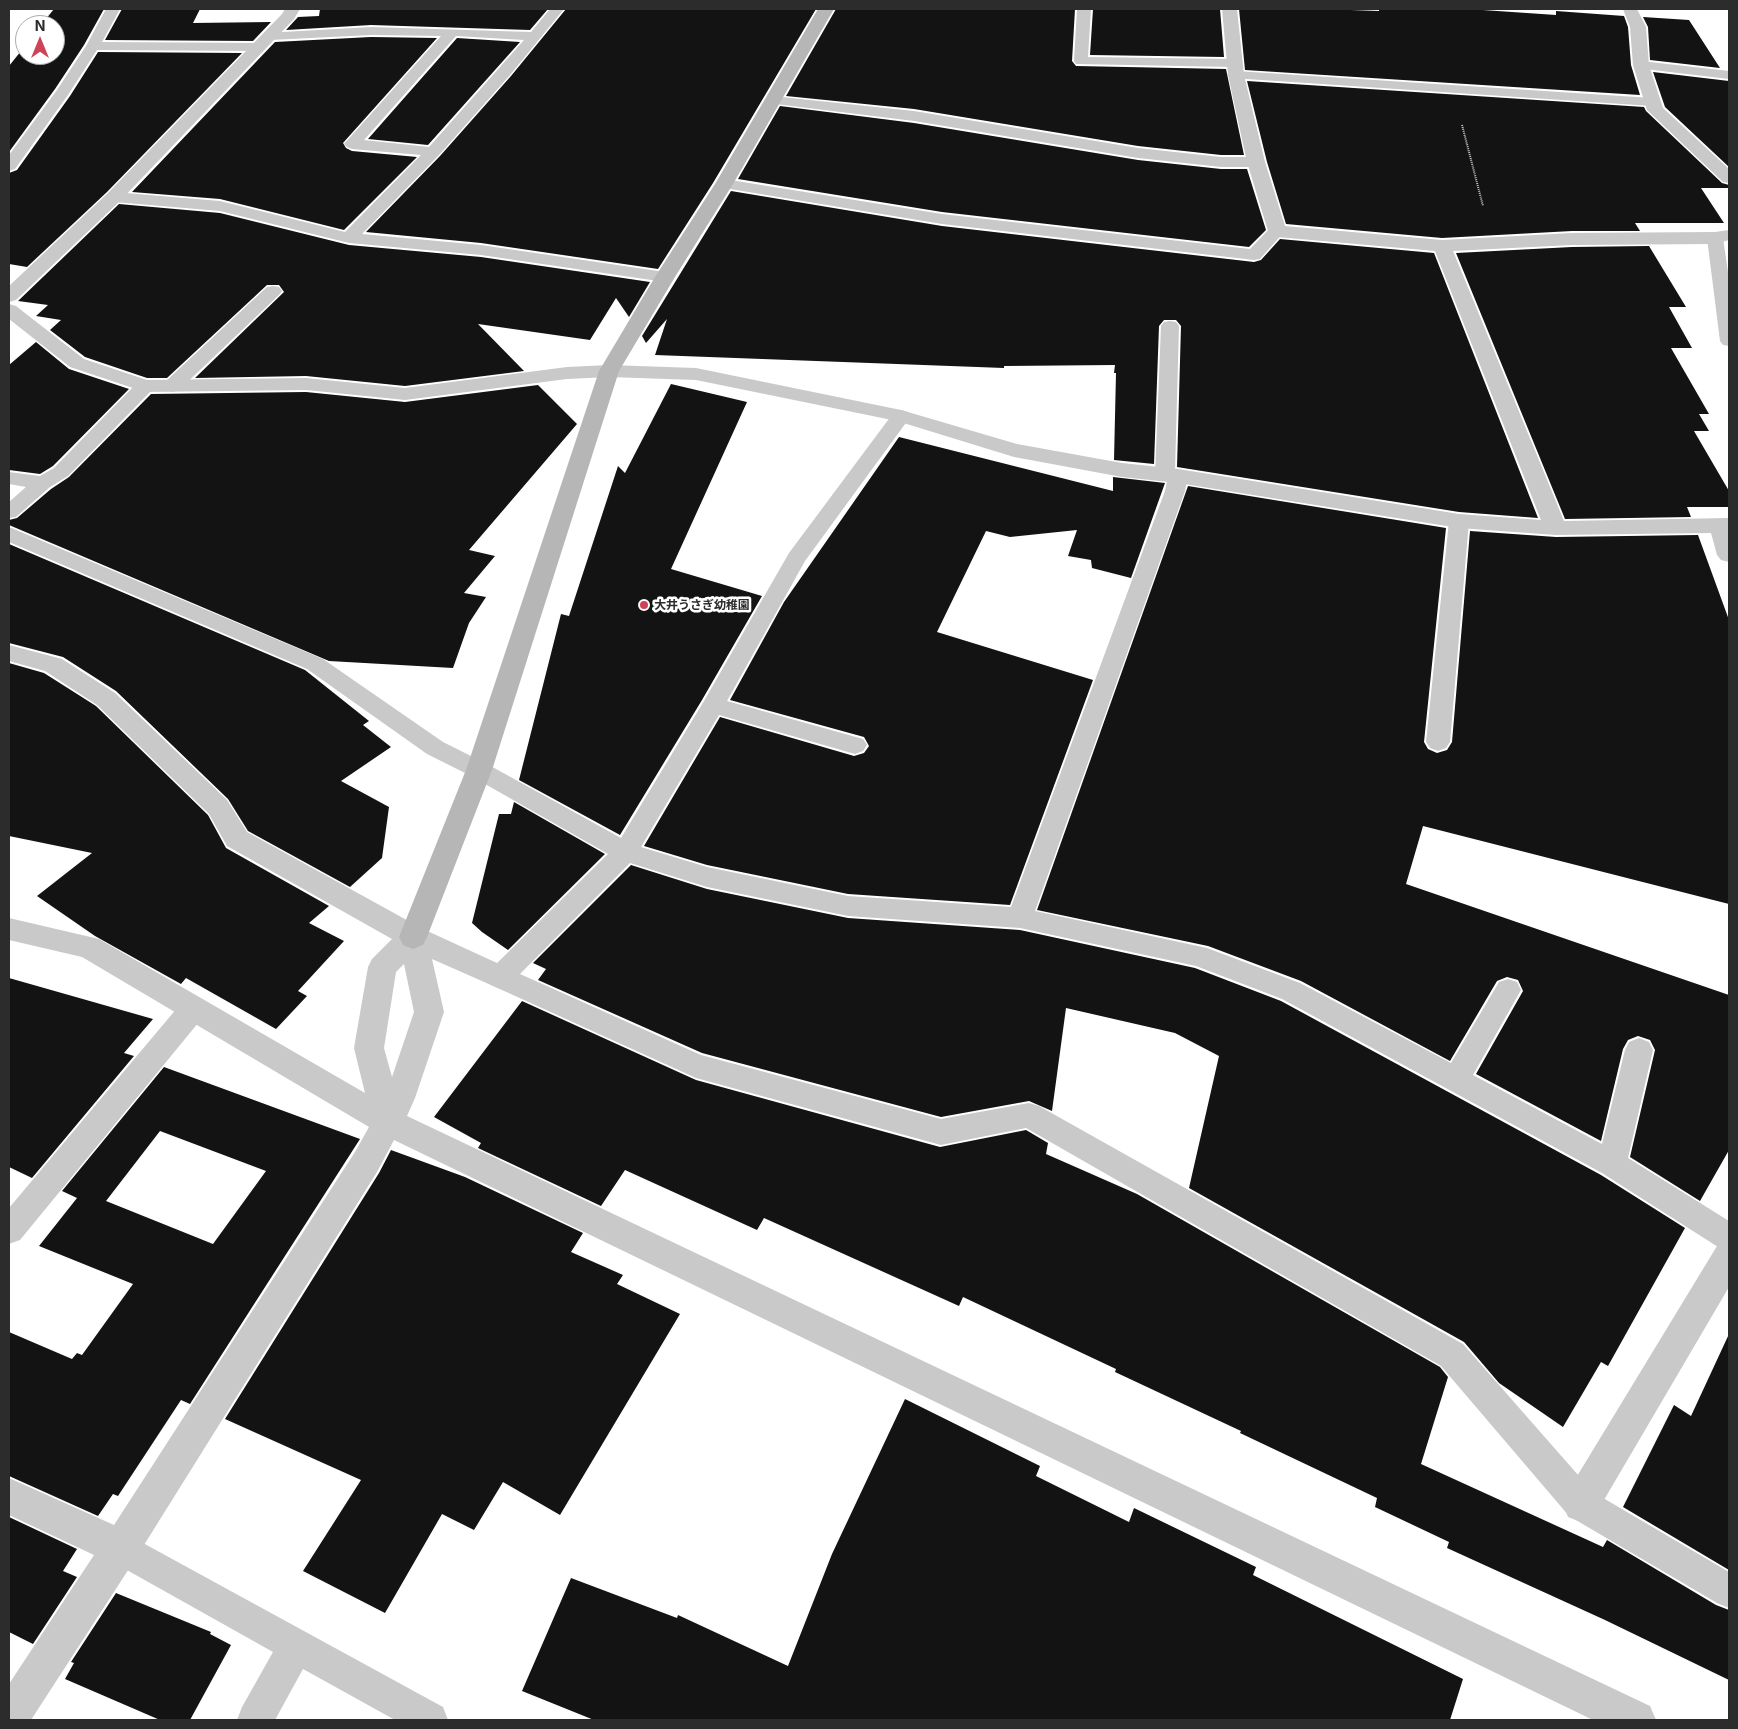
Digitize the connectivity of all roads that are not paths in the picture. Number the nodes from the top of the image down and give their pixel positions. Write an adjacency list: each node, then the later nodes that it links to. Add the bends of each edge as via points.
1 (113, 9): 11 (lane)
2 (292, 9): 10 (street)
3 (556, 9): 9 (lane)
4 (826, 9): 15 (street)
5 (1084, 9): 13 (lane, via 1081,61)
6 (1229, 9): 13 (street)
7 (1630, 9): 12 (street, via 1638,27)
8 (452, 32): 9 (lane); 10 (lane, via 371,31); 17 (lane, via 352,144)
9 (533, 36): 17 (lane)
10 (264, 41): 11 (lane); 22 (street)
11 (93, 46): 19 (lane)
12 (1641, 65): 14 (lane); 16 (street)
13 (1235, 69): 16 (lane, via 1460,90); 18 (street)
14 (1729, 75)
15 (772, 100): 18 (lane, via 914,116 1138,154); 21 (street)
16 (1652, 102): 20 (street, via 1655,110)
17 (433, 152): 25 (lane)
18 (1256, 162): 23 (street)
19 (9, 166)
20 (1729, 178)
21 (724, 184): 23 (lane, via 942,219 1254,255); 27 (street)
22 (114, 197): 25 (lane, via 220,206); 29 (street)
23 (1277, 231): 26 (street)
24 (1722, 237): 26 (street, via 1572,239); 32 (lane)
25 (349, 238): 27 (lane, via 481,250)
26 (1442, 246): 43 (street)
27 (665, 277): 33 (street)
28 (273, 291): 35 (lane)
29 (9, 296)
30 (9, 310): 34 (street, via 77,362)
31 (1170, 326): 37 (lane)
32 (1729, 341)
33 (609, 371): 35 (street, via 566,373 405,394 306,384); 36 (street, via 696,374); 50 (street)
34 (145, 386): 35 (street); 39 (lane, via 61,472)
35 (172, 386)
36 (901, 416): 37 (street, via 1014,450 1066,454); 47 (lane, via 796,558)
37 (1172, 475): 41 (street); 52 (lane, via 1175,491)
38 (9, 478): 39 (lane)
39 (43, 483): 40 (lane)
40 (9, 512)
41 (1459, 521): 43 (street); 48 (lane)
42 (1725, 525): 43 (street); 45 (street)
43 (1556, 528)
44 (9, 534): 50 (lane, via 315,664 435,748)
45 (1729, 555)
46 (9, 653): 54 (street, via 53,665 106,699 218,807 237,839)
47 (713, 705): 49 (lane); 51 (lane)
48 (1438, 742)
49 (855, 745)
50 (478, 770): 51 (lane); 54 (street)
51 (625, 852): 52 (lane, via 707,876 848,906); 55 (lane)
52 (1020, 918): 59 (lane, via 1198,956 1291,991)
53 (9, 929): 57 (street, via 89,947)
54 (413, 937): 55 (street); 60 (street, via 429,1012 400,1098); 60 (street, via 382,967 369,1048)
55 (500, 977): 66 (lane, via 696,1066 942,1132 1029,1115 1452,1355)
56 (1508, 990): 59 (lane)
57 (193, 1009): 60 (street); 62 (lane)
58 (1639, 1050): 61 (lane)
59 (1456, 1080): 61 (lane)
60 (388, 1122): 67 (street, via 366,1162); 73 (street)
61 (1612, 1164): 63 (lane)
62 (9, 1230)
63 (1729, 1238)
64 (1729, 1257): 66 (street)
65 (9, 1496): 67 (street)
66 (1581, 1504): 68 (lane)
67 (121, 1548): 69 (lane); 70 (street)
68 (1729, 1591)
69 (296, 1646): 71 (lane); 72 (lane)
70 (9, 1720)
71 (255, 1720)
72 (430, 1720)
73 (1636, 1720)

